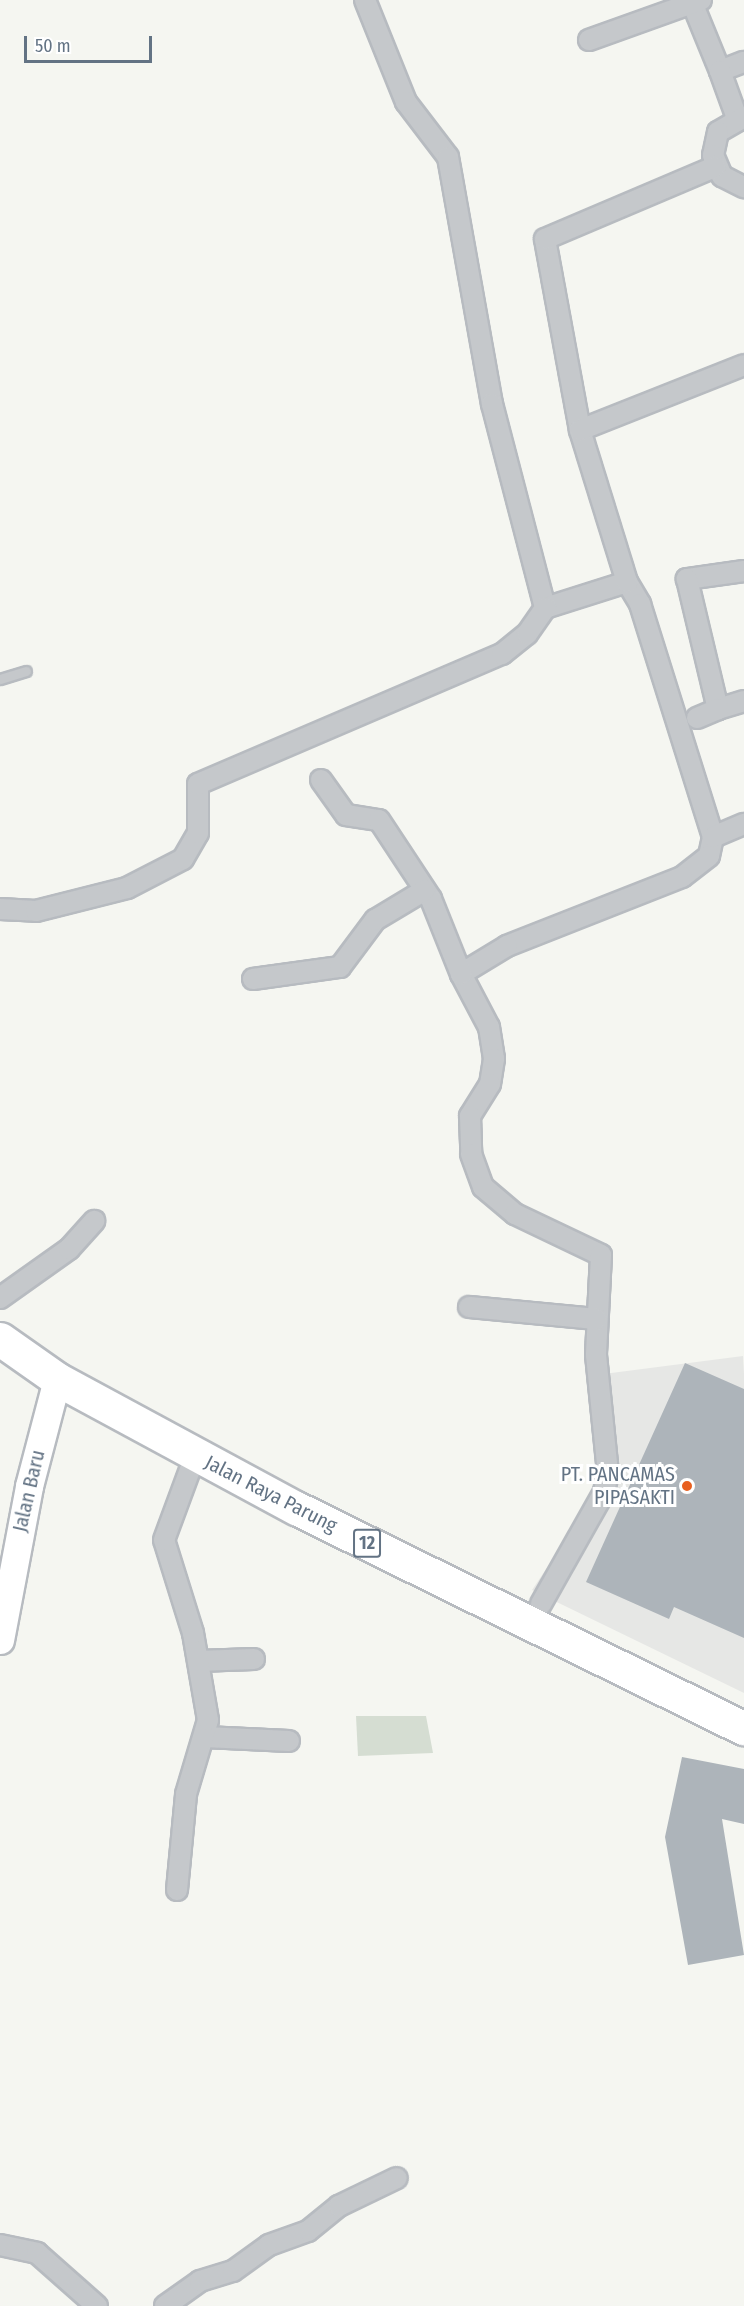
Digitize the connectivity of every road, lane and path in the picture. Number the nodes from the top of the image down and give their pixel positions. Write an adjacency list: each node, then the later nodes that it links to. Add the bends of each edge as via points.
1 (365, 0): 13 (street, via 406,102 448,158 492,404)
2 (695, 1): 3 (street); 5 (street)
3 (589, 40)
4 (744, 62): 5 (street)
5 (720, 71): 6 (street)
6 (740, 118): 7 (street, via 713,143)
7 (716, 167): 8 (street, via 731,183); 10 (street, via 545,239)
8 (744, 187)
9 (744, 365): 10 (street)
10 (580, 430): 12 (street)
11 (744, 572): 17 (street, via 687,579)
12 (627, 582): 13 (street); 21 (street, via 640,604)
13 (545, 608): 23 (street, via 527,634 502,654 198,784 198,833 183,859 127,888 36,910)
14 (26, 670): 15 (lane)
15 (0, 679)
16 (744, 701): 17 (street)
17 (718, 709): 18 (street)
18 (697, 718)
19 (321, 780): 22 (street, via 346,815 379,820)
20 (744, 824): 21 (street)
21 (713, 837): 24 (street, via 709,856 682,877 507,946)
22 (425, 890): 24 (street); 25 (street, via 375,920 340,967)
23 (0, 909)
24 (461, 974): 29 (street, via 489,1027 494,1059 490,1084 470,1116 471,1154 483,1187 515,1214 601,1255)
25 (253, 979)
26 (94, 1221): 27 (street, via 69,1249)
27 (0, 1298)
28 (469, 1307): 29 (street)
29 (596, 1319): 35 (street, via 608,1474 604,1492)
30 (0, 1322): 35 (highway, Jalan Raya Parung / 12, via 63,1365 201,1439)
31 (0, 1339): 32 (highway, Jalan Raya Parung / 12)
32 (57, 1379): 33 (highway, Jalan Raya Parung / 12); 34 (main road, Jalan Baru)
33 (195, 1456): 38 (street, via 164,1540); 40 (highway, Jalan Raya Parung / 12)
34 (4, 1586): 36 (main road, Jalan Baru)
35 (541, 1604): 39 (highway, Jalan Raya Parung / 12)
36 (0, 1640)
37 (254, 1659): 38 (street)
38 (198, 1661): 41 (street, via 208,1720)
39 (744, 1705)
40 (744, 1728)
41 (205, 1737): 42 (street); 43 (street, via 186,1794)
42 (289, 1741)
43 (177, 1890)
44 (397, 2178): 47 (street, via 339,2206 308,2231 269,2245 233,2271 200,2281)
45 (0, 2246): 46 (street, via 37,2253)
46 (97, 2306)
47 (165, 2306)

